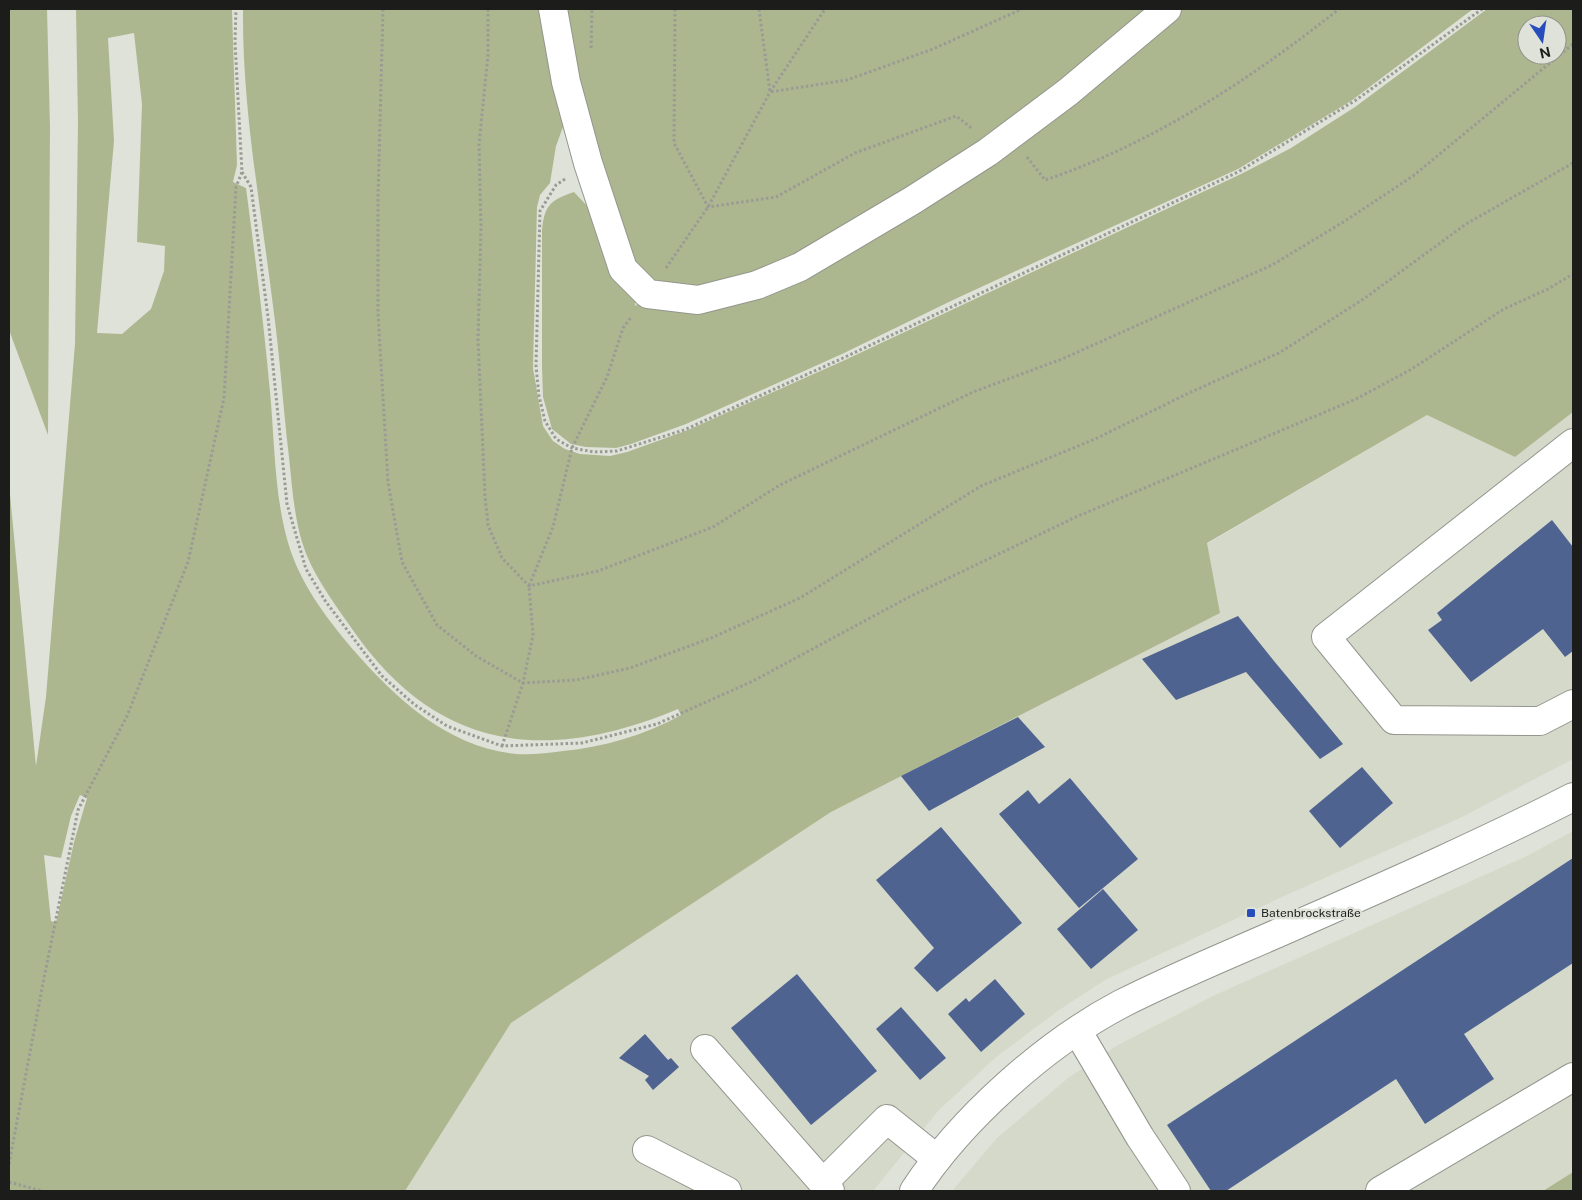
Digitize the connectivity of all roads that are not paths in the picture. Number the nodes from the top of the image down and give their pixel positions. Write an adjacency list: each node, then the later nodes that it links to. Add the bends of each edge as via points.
1 (553, 9): 2 (street, via 566,82 588,163 623,268 648,294 698,300 757,285 800,267 837,246 988,152 1068,92)
2 (1167, 9)
3 (1573, 443): 4 (street, via 1326,637 1394,720 1540,721)
4 (1573, 704)
5 (1573, 797): 6 (street, via 1491,838 1120,1005)
6 (1078, 1032): 10 (street, via 1040,1056 974,1118); 14 (street, via 1140,1138)
7 (705, 1049): 11 (street)
8 (1573, 1077): 15 (street)
9 (647, 1150): 12 (street)
10 (937, 1159): 11 (street, via 887,1119); 13 (street)
11 (826, 1187)
12 (727, 1191)
13 (914, 1191)
14 (1176, 1191)
15 (1380, 1191)

